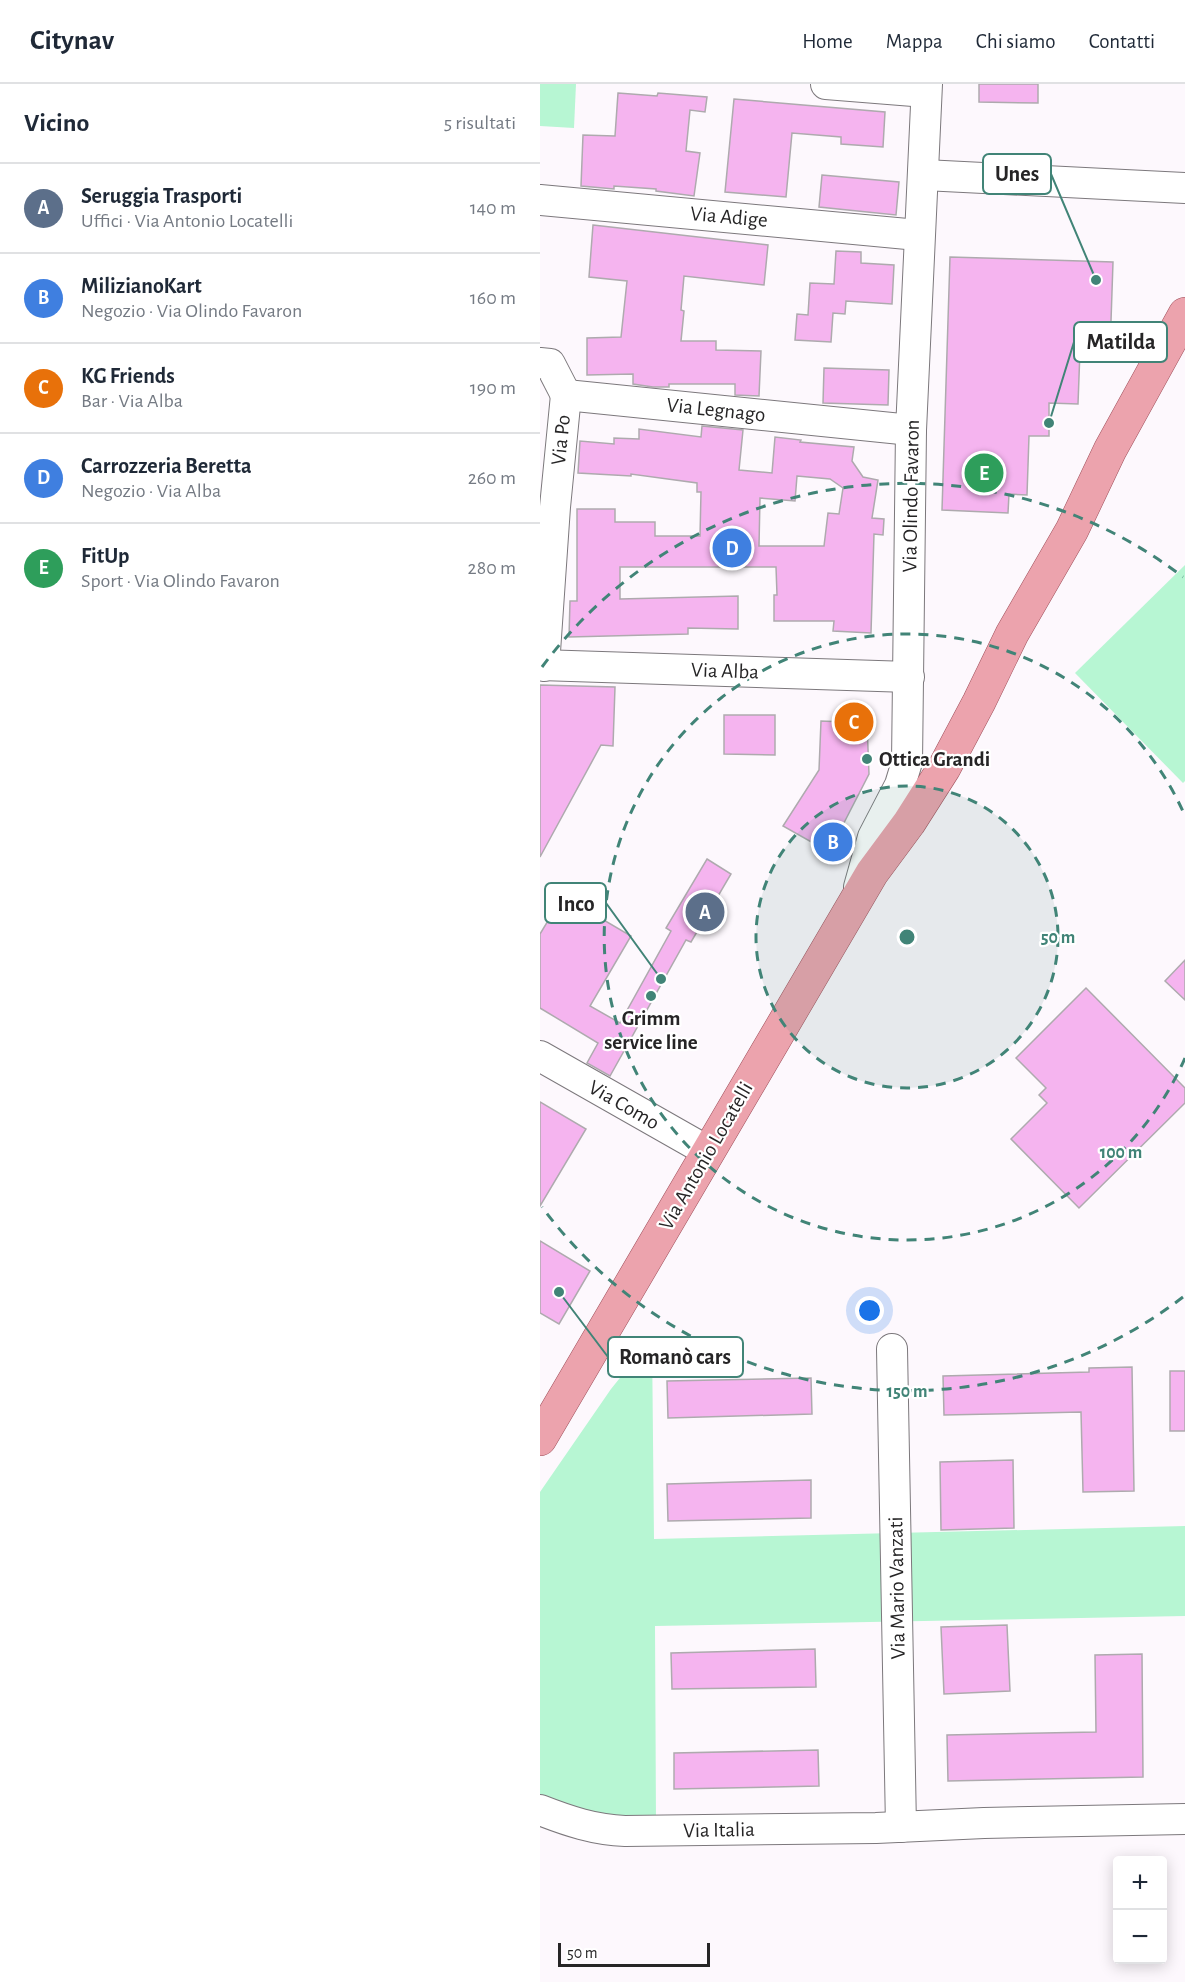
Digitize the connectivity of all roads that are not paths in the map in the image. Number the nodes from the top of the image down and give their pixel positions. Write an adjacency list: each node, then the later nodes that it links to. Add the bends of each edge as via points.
1 (826, 84): 2 (street)
2 (927, 88): 3 (street, Via Olindo Favaron)
3 (924, 175): 4 (street); 6 (street, Via Olindo Favaron)
4 (1185, 188)
5 (540, 200): 6 (street, Via Adige)
6 (918, 235): 11 (street, Via Olindo Favaron)
7 (1185, 314): 12 (main road, Via Antonio Locatelli, via 1110,450)
8 (1185, 361): 12 (main road, Via Antonio Locatelli, via 1124,460)
9 (540, 363): 10 (street, via 550,364)
10 (566, 395): 11 (street, Via Legnago); 13 (street, Via Po)
11 (911, 430): 14 (street, Via Olindo Favaron)
12 (1072, 530): 15 (main road, Via Antonio Locatelli, via 1012,634 944,768)
13 (542, 665): 14 (street, Via Alba)
14 (909, 676): 15 (street, Via Olindo Favaron, via 907,762 900,785 873,837)
15 (864, 886): 17 (main road, Via Antonio Locatelli)
16 (540, 1056): 17 (street, Via Como)
17 (709, 1152): 19 (main road, Via Antonio Locatelli)
18 (892, 1349): 22 (street, Via Mario Vanzati)
19 (540, 1439)
20 (540, 1810): 22 (street, Via Italia, via 608,1830)
21 (1185, 1819): 22 (street, Via Italia)
22 (901, 1827): 25 (street, Via Italia, via 912,1833); 26 (street, Via Italia, via 877,1836 828,1837)
23 (540, 1831): 26 (street, Via Italia, via 605,1847)
24 (1185, 1831): 25 (street, Via Italia)
25 (984, 1835): 26 (street, Via Italia)
26 (802, 1844)

